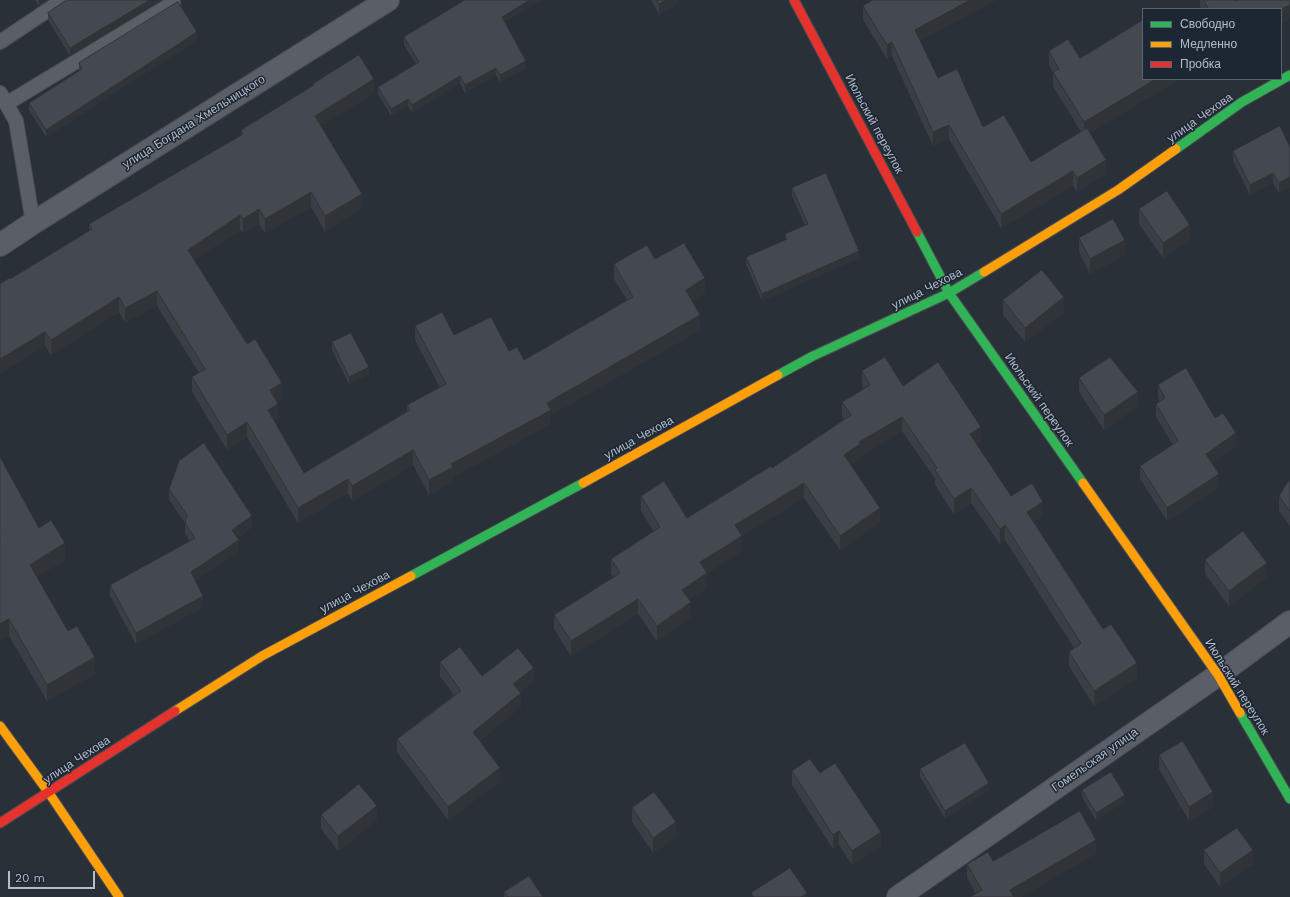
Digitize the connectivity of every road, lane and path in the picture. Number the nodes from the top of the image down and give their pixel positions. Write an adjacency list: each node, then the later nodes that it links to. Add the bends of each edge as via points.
1 (63, 0): 5 (lane)
2 (388, 0): 8 (street, улица Богдана Хмельницкого)
3 (794, 0): 10 (street, Июльский переулок)
4 (173, 2): 7 (lane)
5 (0, 42)
6 (1281, 80): 10 (street, улица Чехова, via 1242,102 1118,190)
7 (3, 99): 8 (lane, via 16,120)
8 (33, 224): 9 (street, улица Богдана Хмельницкого)
9 (0, 245)
10 (949, 293): 12 (street, Июльский переулок); 14 (street, улица Чехова, via 813,356 262,656)
11 (1290, 622): 12 (street, Гомельская улица)
12 (1218, 675): 15 (street, Июльский переулок); 18 (street, Гомельская улица)
13 (0, 726): 14 (street)
14 (49, 793): 16 (street, улица Чехова); 17 (street)
15 (1290, 799)
16 (0, 823)
17 (119, 897)
18 (898, 897)

